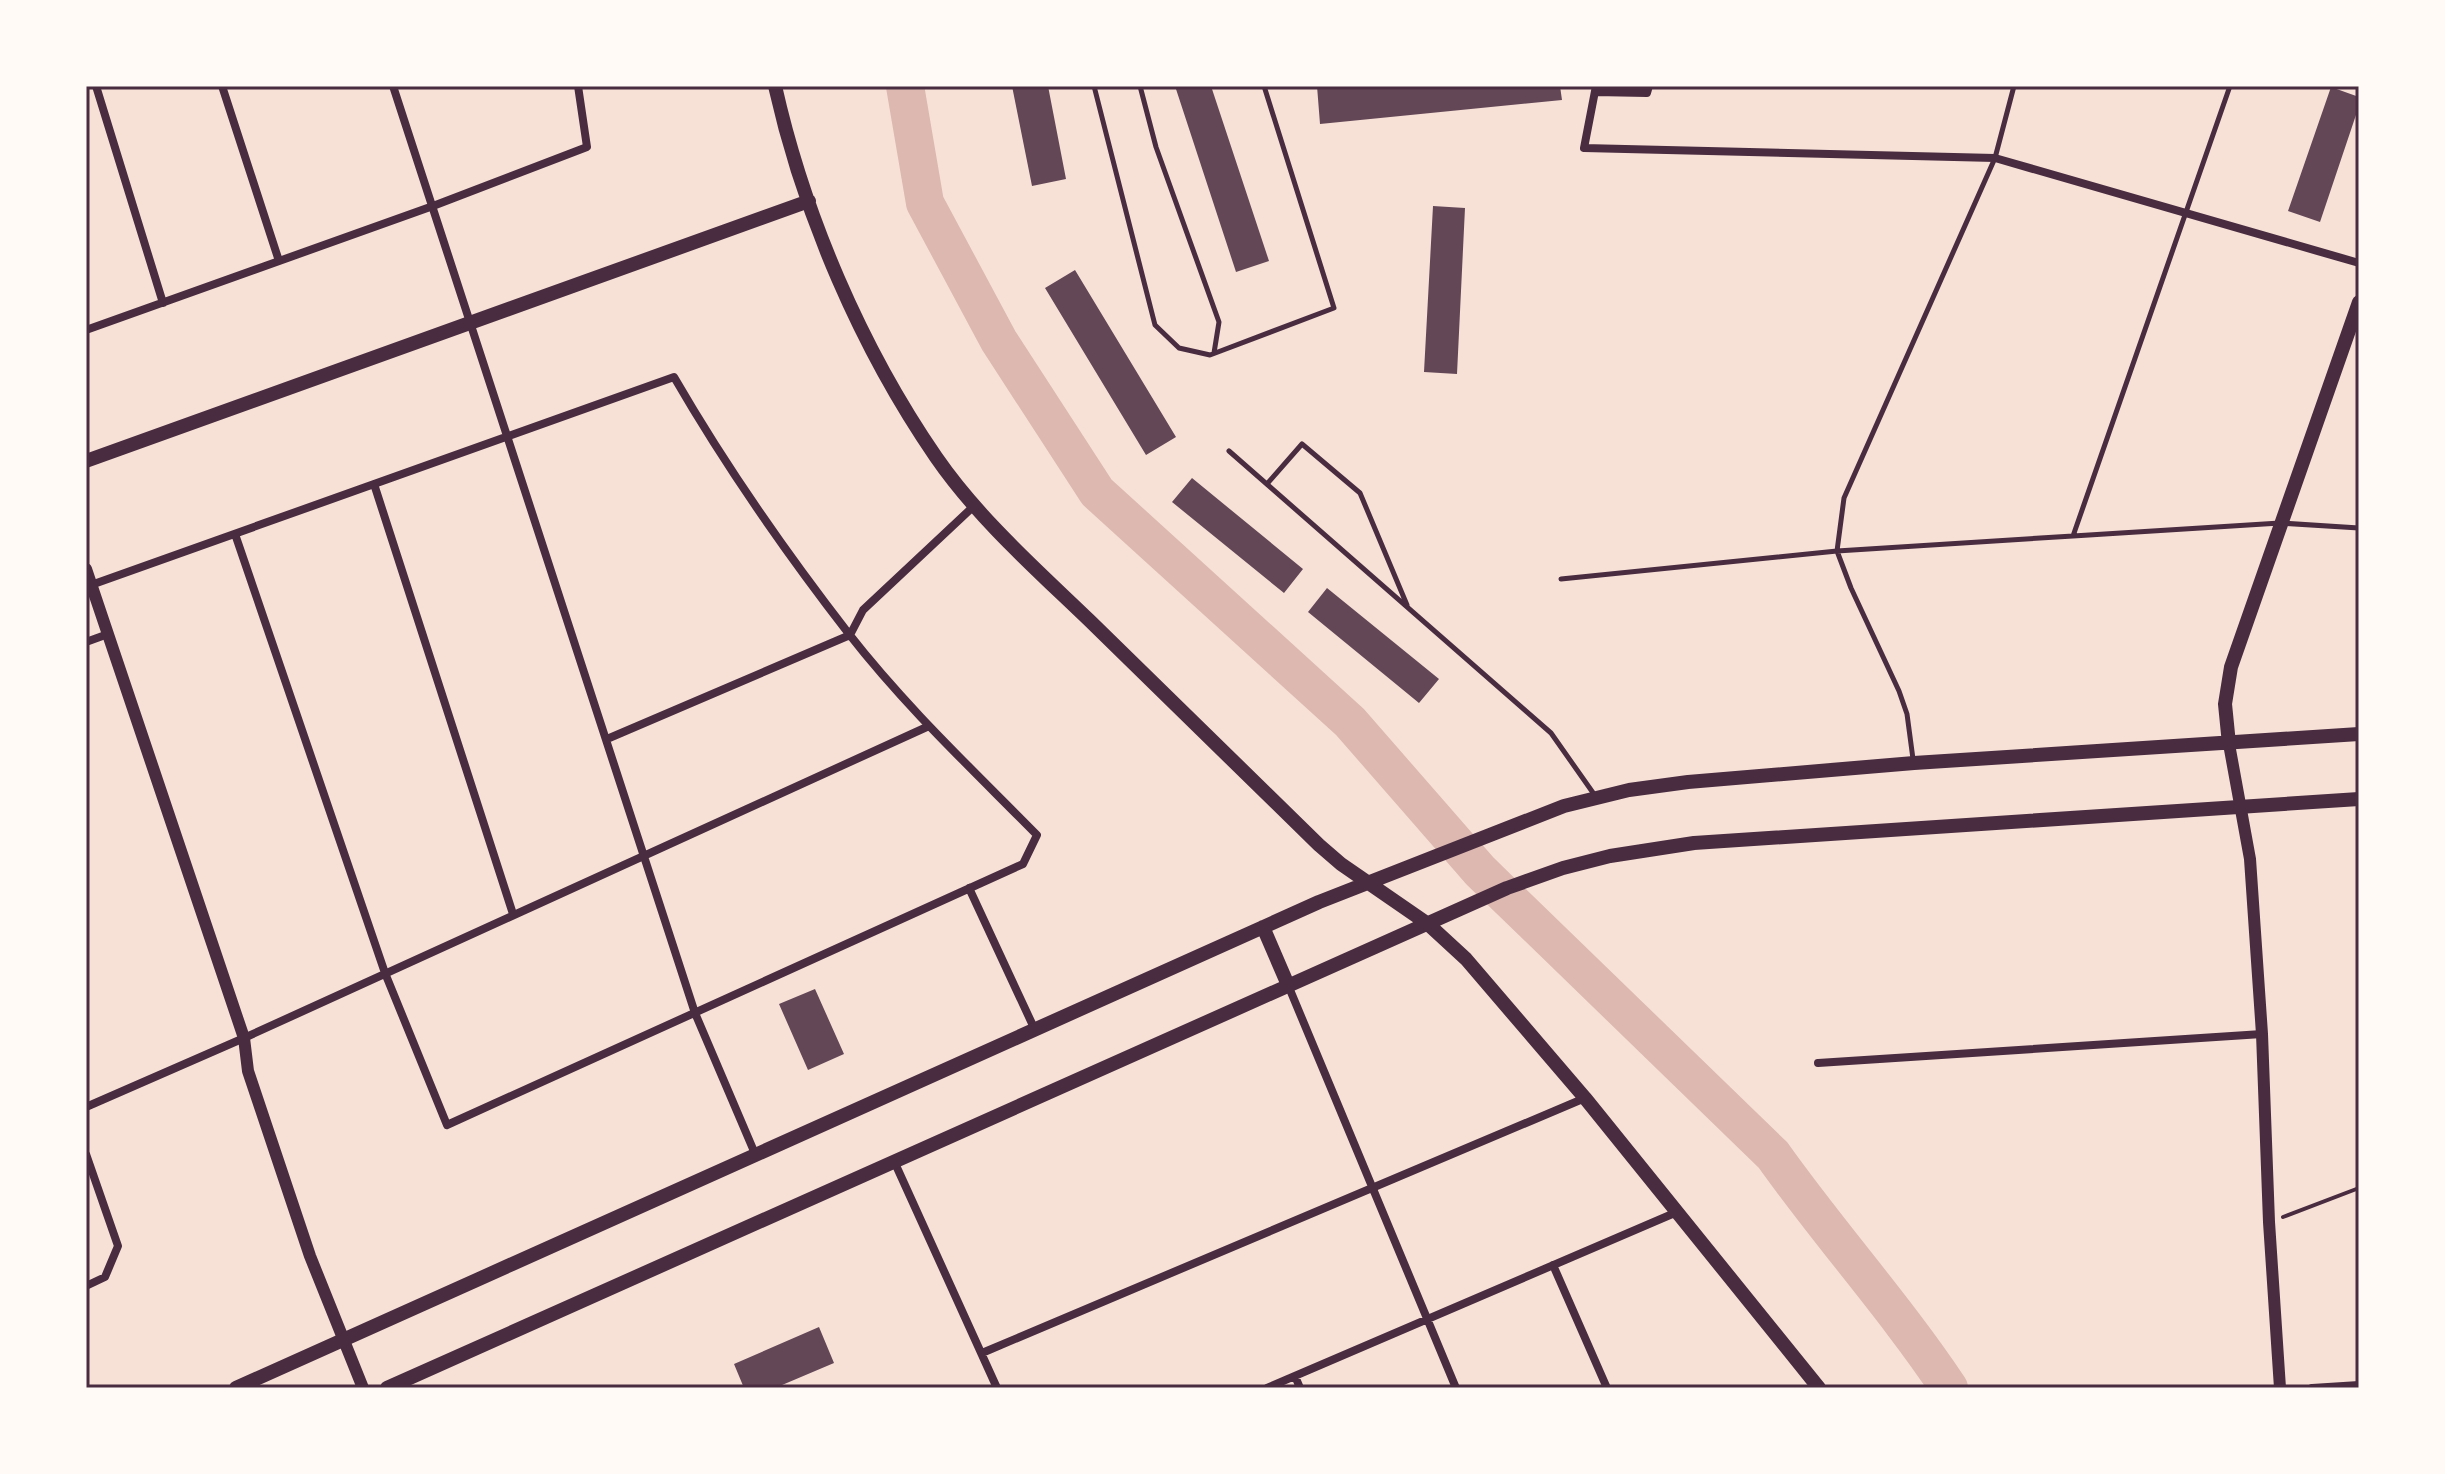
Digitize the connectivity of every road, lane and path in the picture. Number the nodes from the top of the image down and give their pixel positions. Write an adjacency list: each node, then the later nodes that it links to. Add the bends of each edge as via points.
1 (96, 86): 20 (street)
2 (222, 86): 17 (street)
3 (393, 86): 15 (street)
4 (578, 86): 15 (street, via 587,147)
5 (775, 86): 14 (main road)
6 (1094, 86): 23 (lane, via 1155,325 1179,348)
7 (1140, 86): 23 (lane, via 1156,147 1219,322)
8 (1264, 86): 23 (lane, via 1334,308)
9 (1649, 86): 12 (street, via 1647,93)
10 (2014, 86): 13 (lane)
11 (2230, 86): 16 (lane)
12 (1596, 89): 13 (street, via 1584,148)
13 (1995, 158): 16 (street); 34 (lane, via 1844,498)
14 (809, 201): 21 (main road); 29 (main road, via 868,343 937,459)
15 (433, 206): 17 (street); 21 (street)
16 (2185, 212): 18 (street); 33 (lane)
17 (279, 261): 20 (street)
18 (2359, 263)
19 (2359, 302): 30 (main road)
20 (163, 303): 22 (street)
21 (471, 323): 24 (street); 26 (main road)
22 (86, 330)
23 (1214, 353)
24 (507, 437): 27 (street); 40 (street, via 674,377 713,445); 44 (street)
25 (1229, 451): 28 (lane)
26 (86, 461)
27 (374, 484): 32 (street); 53 (street)
28 (1267, 484): 38 (lane); 38 (lane, via 1302,444 1360,493)
29 (975, 505): 40 (street, via 863,610); 51 (main road, via 1319,845)
30 (2280, 523): 31 (lane); 33 (lane); 45 (main road, via 2231,667 2225,704)
31 (2359, 528)
32 (235, 534): 37 (street); 56 (street)
33 (2073, 536): 34 (lane)
34 (1837, 551): 36 (lane); 46 (lane, via 1899,691)
35 (86, 569): 37 (street)
36 (1561, 579)
37 (91, 585): 39 (street)
38 (1410, 610): 47 (lane, via 1551,733)
39 (108, 634): 41 (street); 61 (street)
40 (850, 635): 42 (street); 44 (street)
41 (86, 642)
42 (929, 726): 50 (street); 52 (street, via 1037,835 1023,864)
43 (2359, 734): 45 (main road)
44 (607, 739): 50 (street)
45 (2229, 744): 46 (main road); 49 (street)
46 (1914, 763): 47 (main road, via 1688,782)
47 (1596, 798): 51 (main road, via 1534,816)
48 (2359, 799): 49 (main road)
49 (2242, 807): 54 (main road, via 1694,843 1563,868); 60 (street)
50 (643, 855): 53 (street); 58 (street)
51 (1367, 883): 54 (main road); 55 (main road)
52 (969, 888): 58 (street); 59 (street)
53 (513, 914): 56 (street)
54 (1428, 924): 57 (main road); 63 (main road, via 1466,959)
55 (1263, 927): 57 (main road); 59 (main road)
56 (385, 973): 58 (street, via 447,1125); 61 (street)
57 (1288, 985): 67 (main road); 68 (street)
58 (695, 1013): 66 (street)
59 (1035, 1030): 66 (main road)
60 (2262, 1034): 62 (street); 71 (street)
61 (244, 1038): 64 (street); 75 (street, via 253,1085)
62 (1818, 1063)
63 (1585, 1098): 68 (street); 70 (main road)
64 (86, 1107)
65 (86, 1154): 73 (street, via 118,1246 105,1277)
66 (756, 1156): 75 (main road)
67 (894, 1161): 76 (street); 81 (main road)
68 (1374, 1188): 74 (street); 76 (street)
69 (2359, 1188): 71 (path)
70 (1677, 1212): 72 (street); 87 (main road)
71 (2269, 1222): 88 (street)
72 (1553, 1265): 74 (street); 86 (street)
73 (86, 1286)
74 (1428, 1318): 77 (street); 85 (street)
75 (343, 1341): 79 (main road); 80 (street)
76 (982, 1353): 82 (street)
77 (1295, 1376): 83 (street); 84 (street)
78 (2359, 1385): 89 (street)
79 (236, 1388)
80 (363, 1388)
81 (387, 1388)
82 (997, 1388)
83 (1267, 1388)
84 (1300, 1388)
85 (1456, 1388)
86 (1607, 1388)
87 (1819, 1388)
88 (2280, 1388)
89 (2312, 1388)

